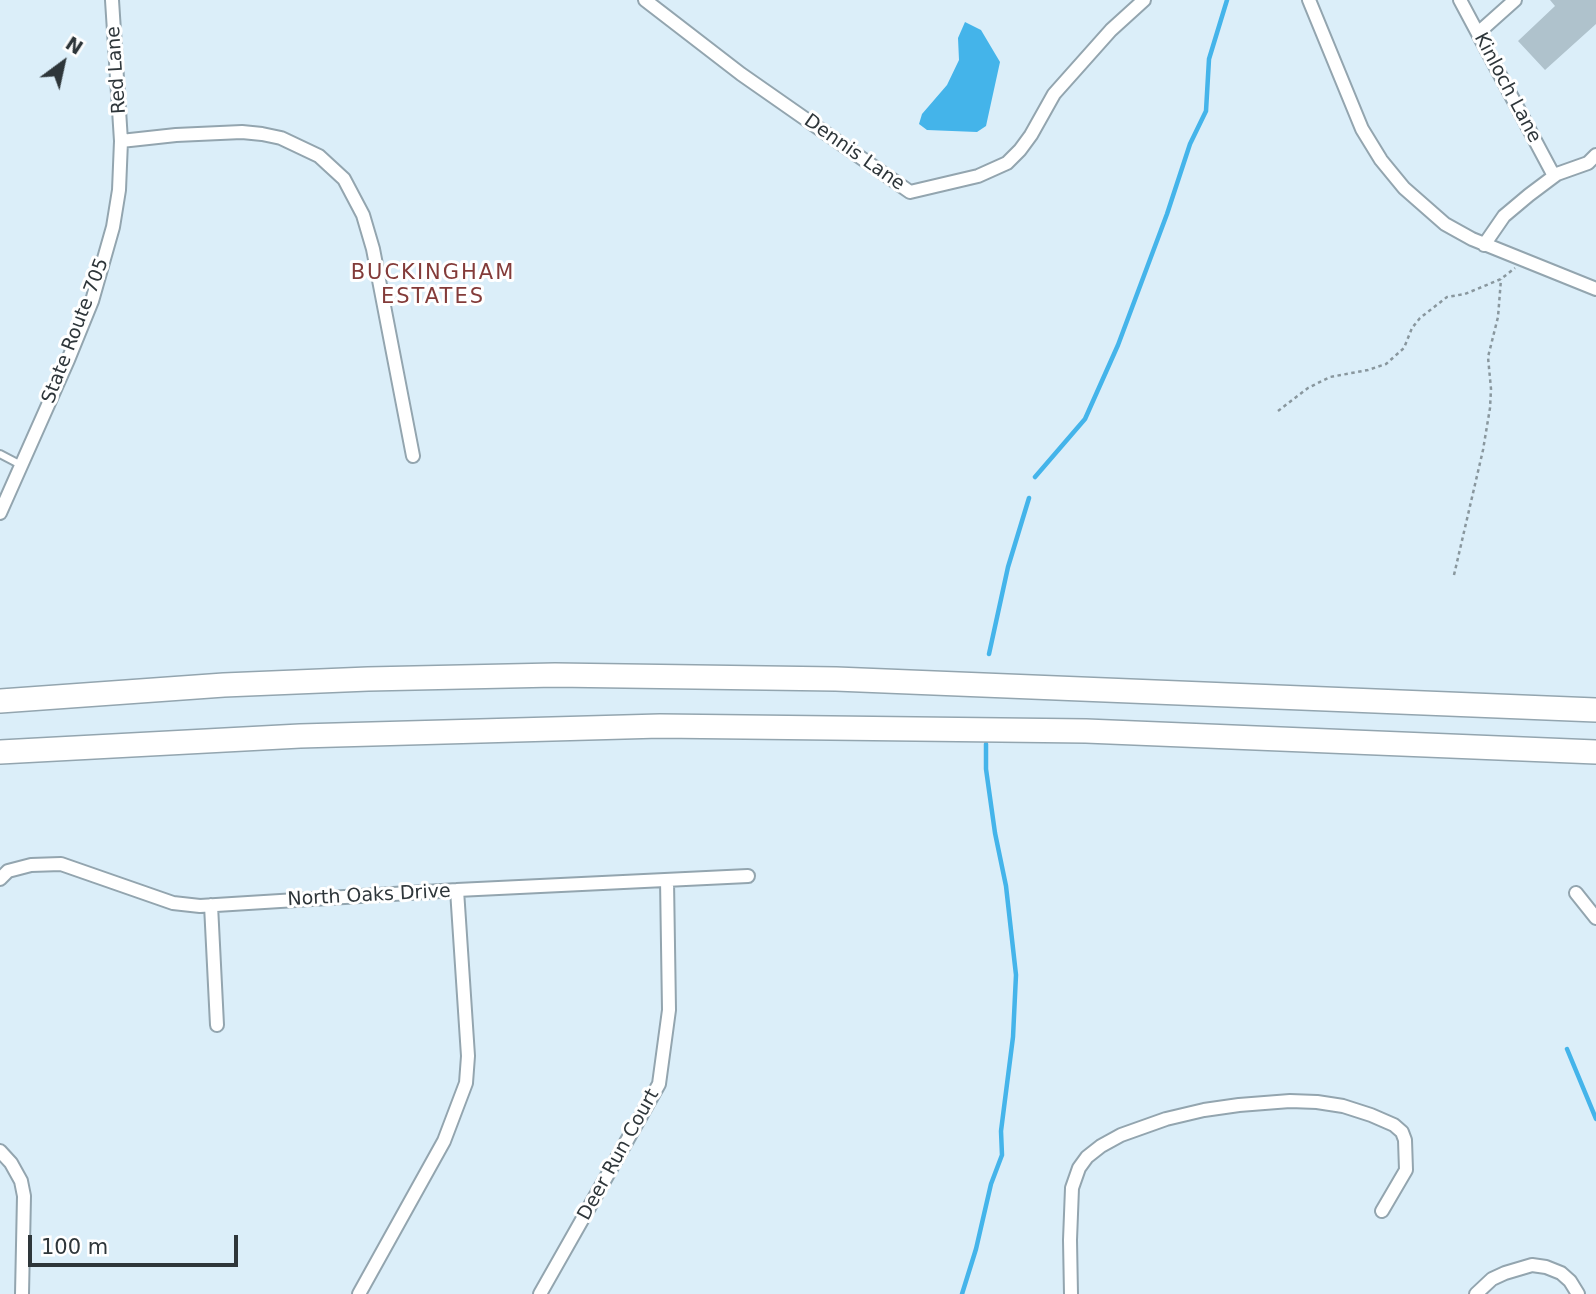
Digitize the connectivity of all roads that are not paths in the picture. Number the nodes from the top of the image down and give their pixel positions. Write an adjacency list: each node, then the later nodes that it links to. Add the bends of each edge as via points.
1 (112, 0): 8 (street, Red Lane)
2 (645, 0): 3 (street, Dennis Lane, via 741,74 910,192 978,176 1007,163 1031,135 1054,94)
3 (1144, 0)
4 (1309, 0): 11 (street, via 1362,129 1381,160 1426,209)
5 (1460, 0): 7 (street, Kinloch Lane)
6 (1515, 0): 7 (street)
7 (1478, 33): 10 (street, Kinloch Lane)
8 (121, 141): 14 (street, via 262,134 319,156 344,179 363,215 373,249); 15 (street, State Route 705, via 119,190 104,265)
9 (1596, 155): 10 (street, via 1588,163)
10 (1554, 176): 11 (street, via 1504,216)
11 (1484, 245): 12 (street)
12 (1596, 289)
13 (0, 454): 15 (lane)
14 (413, 456)
15 (21, 465): 16 (street, State Route 705)
16 (0, 513)
17 (0, 701): 18 (highway, via 224,685 568,675 836,679)
18 (1596, 710)
19 (0, 752): 20 (highway, via 300,736 660,726 1086,731)
20 (1596, 752)
21 (748, 876): 23 (street, North Oaks Drive)
22 (0, 879): 26 (street, North Oaks Drive, via 8,871 31,865 61,864 173,903)
23 (667, 880): 24 (street, North Oaks Drive); 33 (street, Deer Run Court, via 669,1010 659,1084)
24 (457, 890): 26 (street, North Oaks Drive); 32 (street, via 466,1083 444,1142)
25 (1576, 893): 27 (street)
26 (211, 905): 28 (street)
27 (1596, 918)
28 (217, 1025)
29 (0, 1150): 31 (street, via 21,1181 24,1196)
30 (1382, 1211): 34 (street, via 1406,1170 1405,1140 1394,1125 1371,1115 1343,1106 1290,1101 1166,1119 1101,1146 1079,1168 1072,1188)
31 (22, 1294)
32 (359, 1294)
33 (540, 1294)
34 (1071, 1294)
35 (1476, 1294): 36 (street, via 1492,1279 1532,1265 1561,1273)
36 (1578, 1294)

